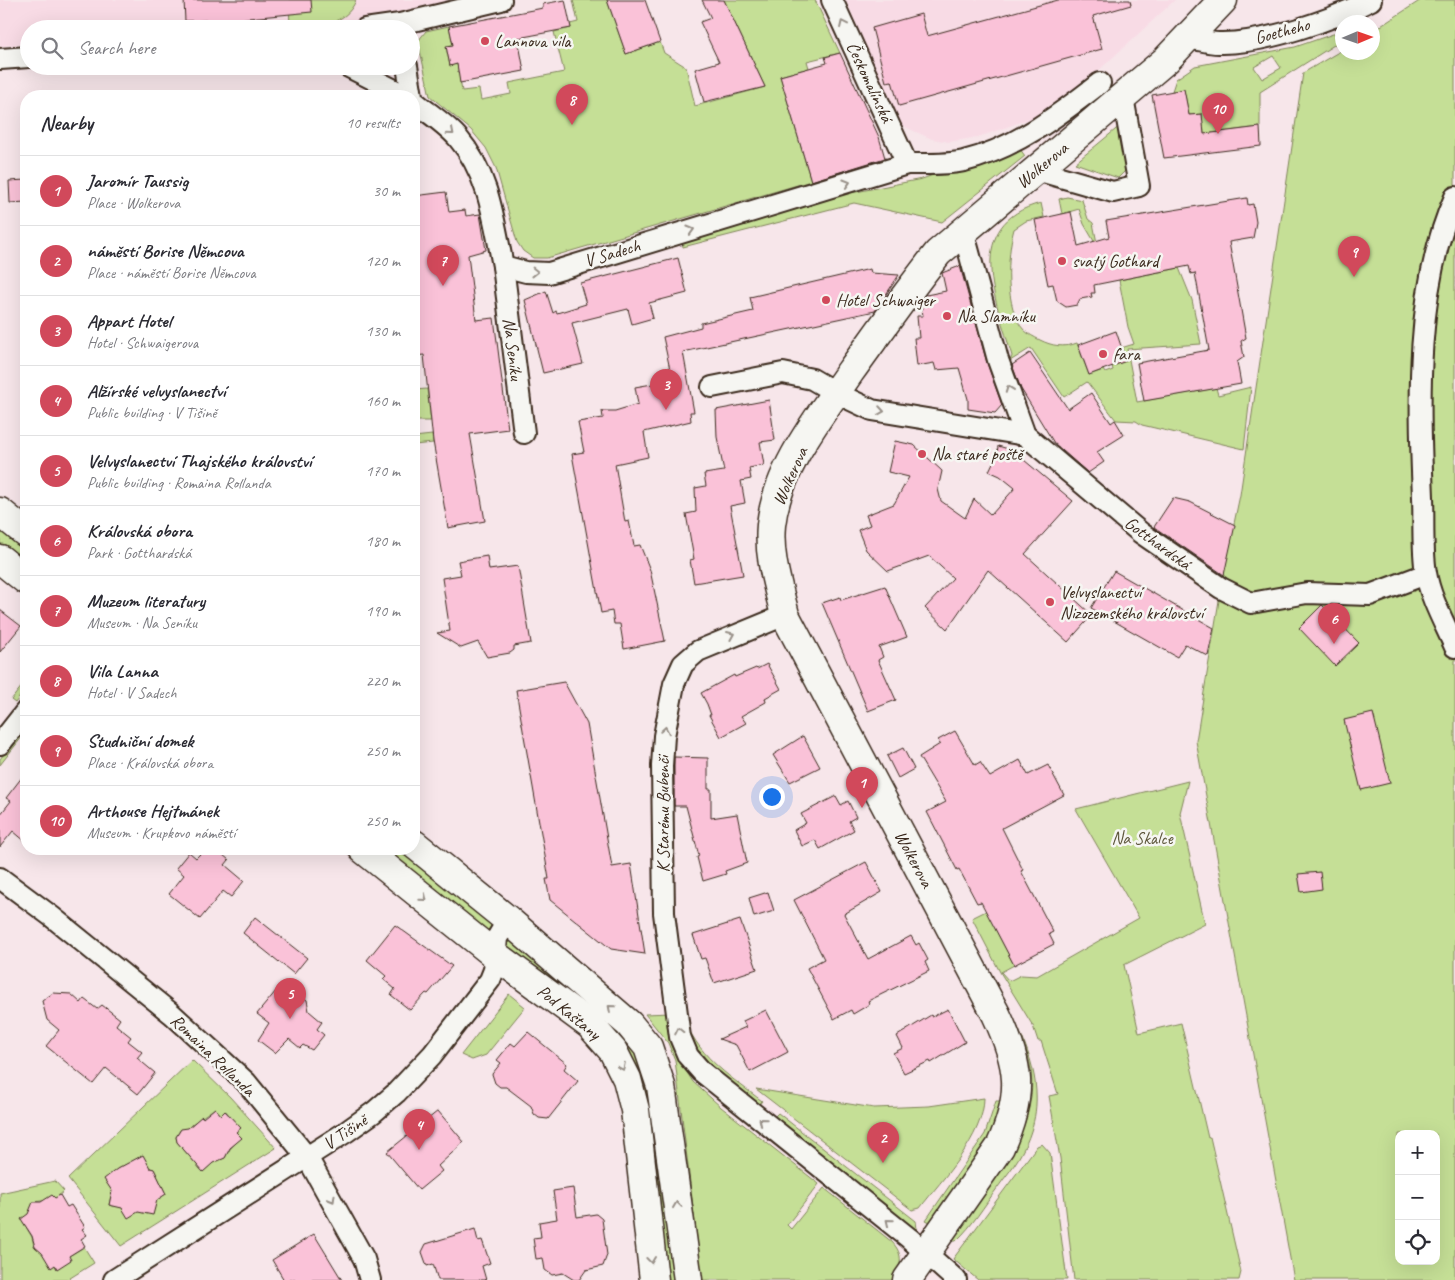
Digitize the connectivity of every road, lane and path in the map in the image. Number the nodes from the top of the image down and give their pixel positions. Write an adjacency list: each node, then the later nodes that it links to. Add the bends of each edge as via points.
1 (501, 0): 5 (street)
2 (832, 0): 16 (street, Českomalínská, one-way to 2)
3 (1223, 0): 6 (street, Wolkerova)
4 (1371, 0): 6 (street, Goetheho, via 1296,29 1244,41 1217,43)
5 (420, 21)
6 (1189, 38): 14 (street, Wolkerova)
7 (20, 57): 8 (street)
8 (0, 58)
9 (365, 75): 12 (street)
10 (408, 75): 13 (street)
11 (1100, 83): 16 (street, V Sadech, via 1047,125 1002,146 965,161)
12 (394, 90)
13 (411, 90)
14 (1123, 97): 17 (street, Wolkerova); 17 (street, via 1139,186 1114,192)
15 (420, 106): 20 (street, one-way to 20, via 456,136 472,156 489,199)
16 (907, 164): 20 (street, V Sadech, one-way to 16, via 526,272 549,272)
17 (1036, 170): 19 (street, Wolkerova)
18 (1455, 197): 28 (street, via 1445,218 1431,275 1421,364)
19 (964, 230): 22 (street, Wolkerova, via 938,253 910,288); 24 (street, one-way to 19, via 998,360)
20 (503, 266): 23 (street, Na Seníku)
21 (712, 387): 22 (street, via 793,373 812,379)
22 (836, 394): 24 (street, one-way to 24, via 872,410); 30 (street, Wolkerova, via 791,465 774,509 770,542)
23 (524, 432)
24 (1025, 435): 28 (street, Gotthardská, via 1141,533 1221,588 1251,603 1307,592 1370,595)
25 (0, 512): 26 (street)
26 (20, 528)
27 (0, 559): 29 (street)
28 (1426, 574): 31 (street)
29 (20, 575)
30 (785, 615): 40 (street, Wolkerova, via 996,1014 1014,1055 1015,1096 1000,1147); 40 (street, K Starému Bubenči, one-way to 30, via 909,1238 702,1072 688,1056 680,1037 664,913 662,766 670,698 678,673 698,651)
31 (1455, 648)
32 (20, 719): 33 (street)
33 (0, 744)
34 (420, 849): 37 (street, Pod Kaštany)
35 (370, 855): 38 (street, Pod Kaštany, one-way to 38)
36 (0, 878): 39 (street, Romaina Rollanda, via 172,1014 246,1082)
37 (508, 920): 38 (street, V Tišině, via 497,938); 44 (street, Pod Kaštany, one-way to 37, via 662,1086 648,1047 629,1024)
38 (495, 955): 39 (street, V Tišině, via 490,980 432,1055 374,1112); 43 (street, Pod Kaštany, one-way to 43, via 590,1024 621,1065 635,1110)
39 (307, 1157): 41 (street, V Tišině); 42 (street, Romaina Rollanda, one-way to 42, via 364,1259)
40 (925, 1255): 45 (street, Wolkerova); 46 (street, K Starému Bubenči)
41 (114, 1280)
42 (370, 1280)
43 (654, 1280)
44 (688, 1280)
45 (907, 1280)
46 (956, 1280)

